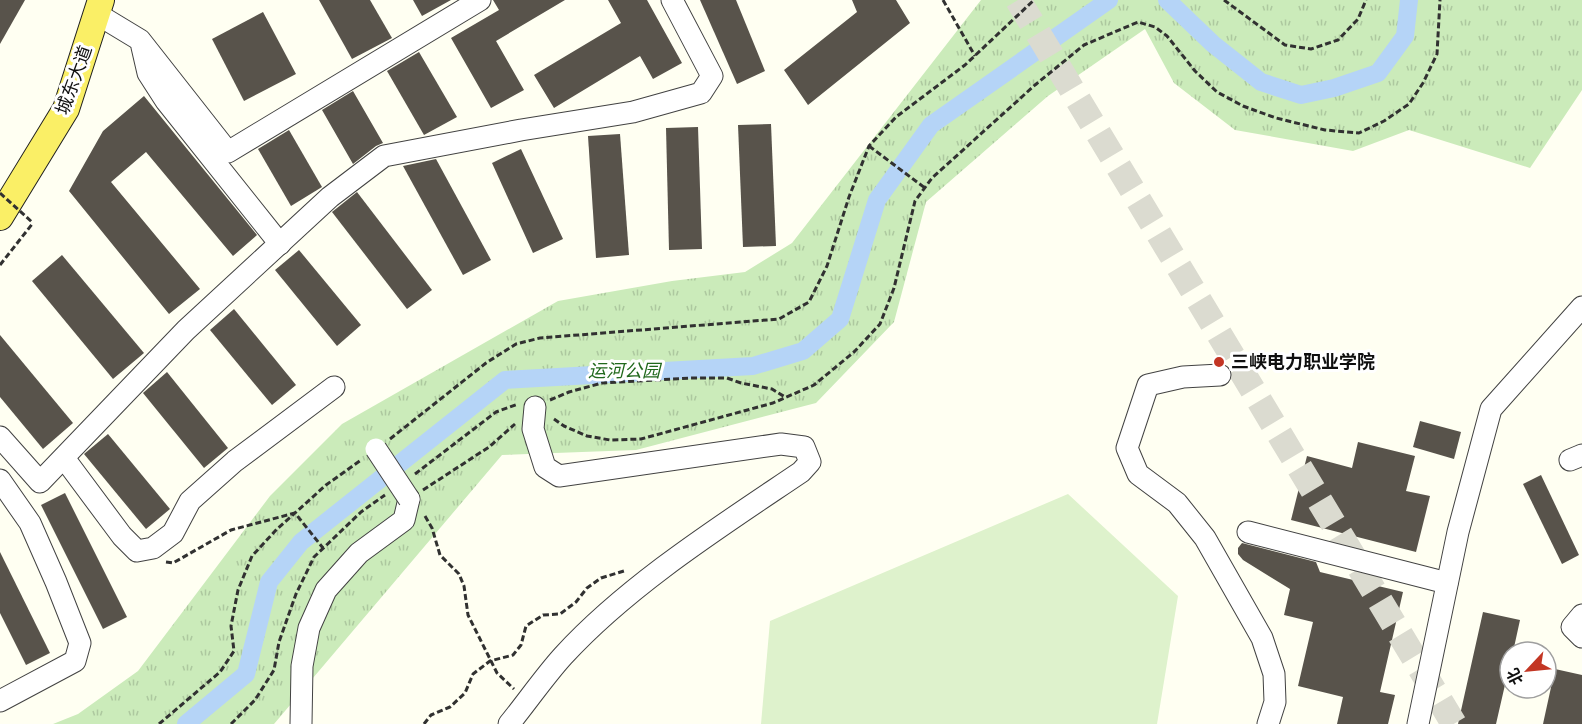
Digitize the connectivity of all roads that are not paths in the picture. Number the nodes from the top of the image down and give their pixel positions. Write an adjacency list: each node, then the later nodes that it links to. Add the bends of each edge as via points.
1 (480, 0): 4 (lane, via 228,152)
2 (672, 0): 7 (lane, via 712,76 701,93 633,112 384,156 330,197)
3 (94, 5): 4 (lane); 5 (main road, 城东大道, via 51,102); 6 (main road, 城东大道, via 66,109)
4 (140, 40): 7 (lane, via 148,73 166,101)
5 (0, 185)
6 (0, 217)
7 (280, 244): 14 (lane, via 186,330)
8 (1582, 307): 17 (lane, via 1491,409)
9 (1220, 375): 23 (lane, via 1183,377 1148,385 1127,448 1138,474 1177,504 1204,538 1262,638 1274,674 1275,702)
10 (334, 387): 14 (lane, via 235,461 190,501 173,533 153,548 137,551 122,536)
11 (535, 407): 22 (lane, via 533,429 544,467 559,476 781,444 804,447 810,462 618,603 563,656)
12 (0, 437): 14 (lane, via 40,482)
13 (376, 449): 21 (lane, bridge, via 409,499 404,520 359,553 326,590 309,628 302,666)
14 (64, 458)
15 (0, 480): 20 (lane, via 30,523 80,643 75,661)
16 (1248, 532): 17 (lane)
17 (1448, 583): 24 (lane)
18 (1582, 615): 19 (lane, via 1572,627)
19 (1582, 637)
20 (0, 700)
21 (301, 724)
22 (509, 724)
23 (1268, 724)
24 (1418, 724)

